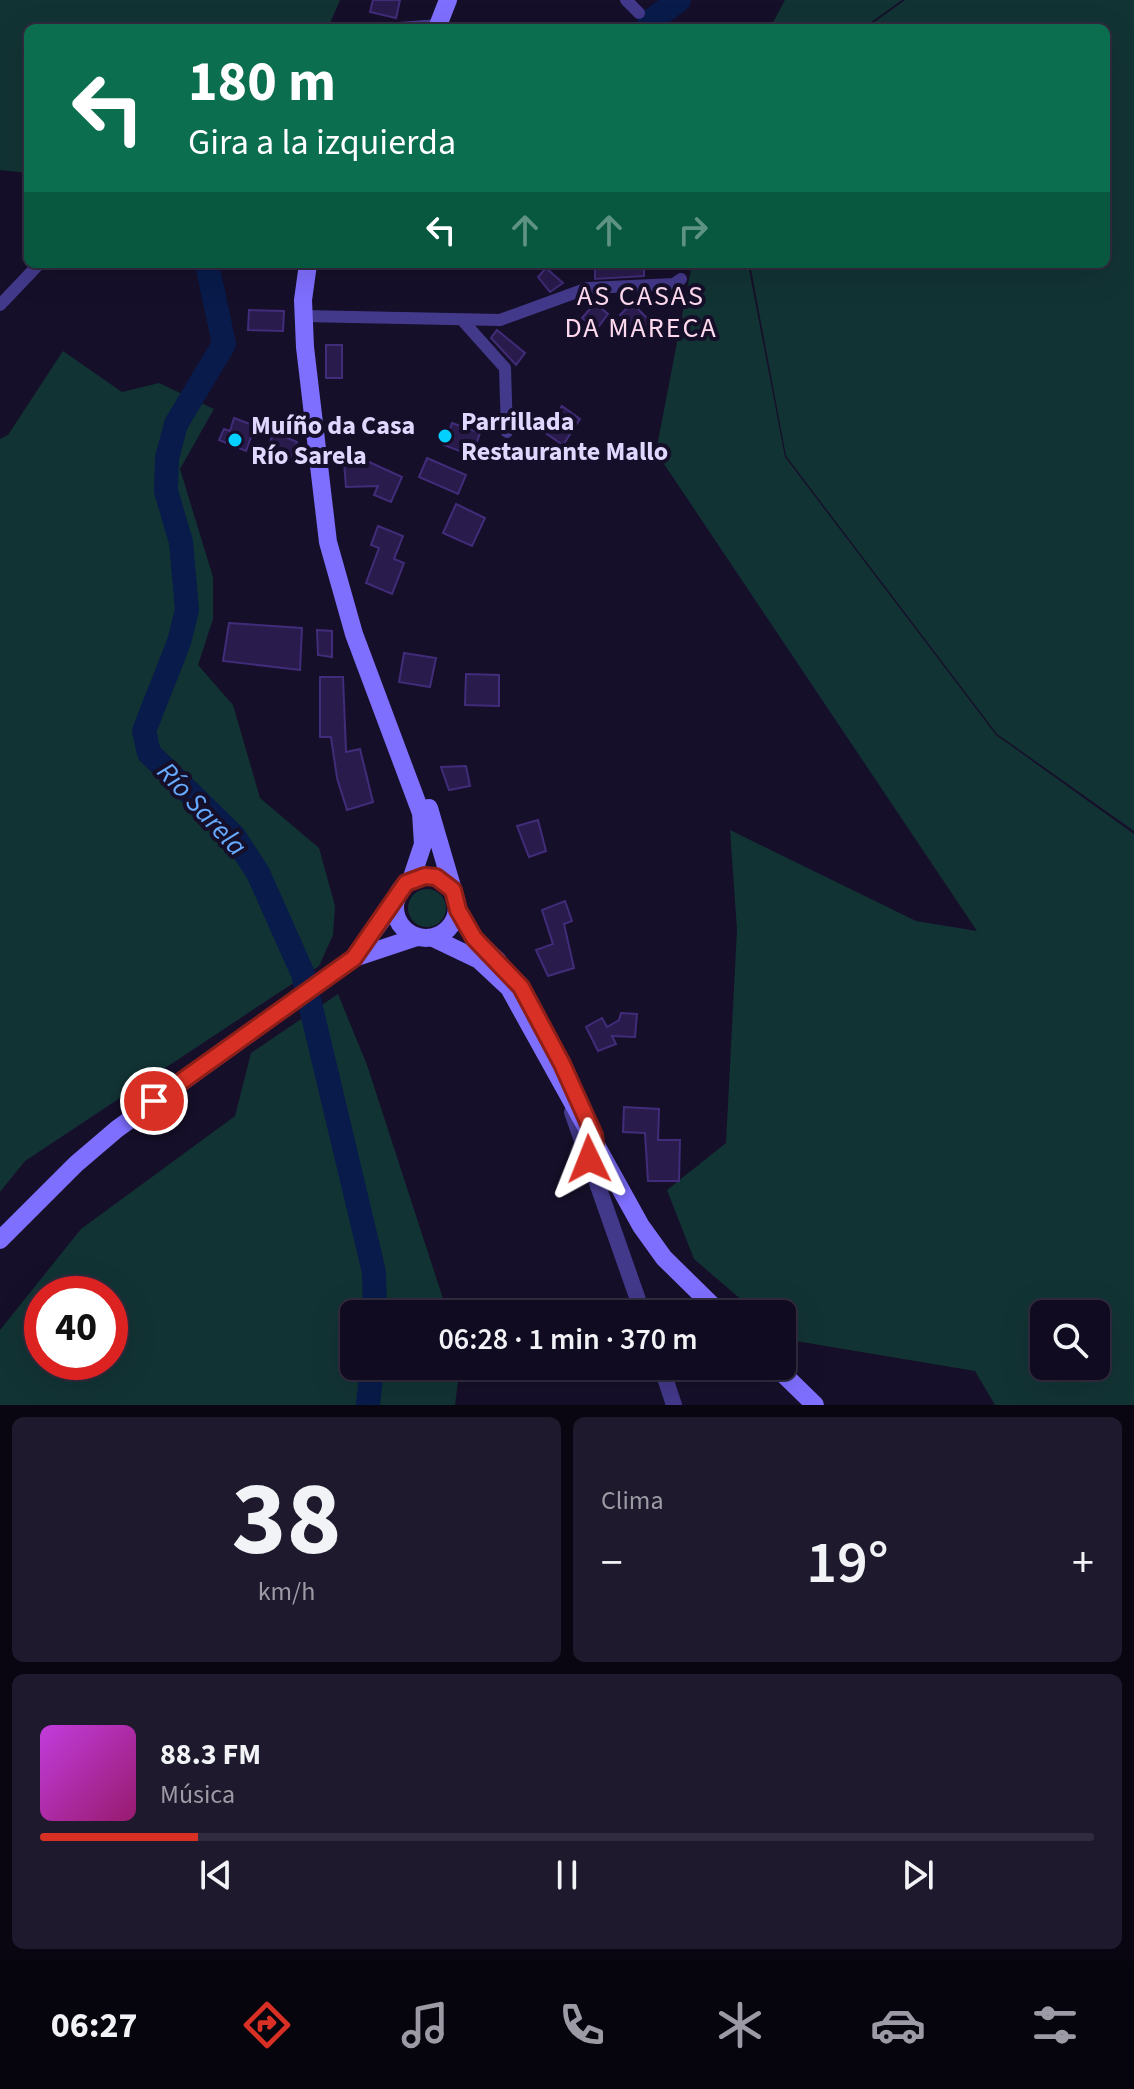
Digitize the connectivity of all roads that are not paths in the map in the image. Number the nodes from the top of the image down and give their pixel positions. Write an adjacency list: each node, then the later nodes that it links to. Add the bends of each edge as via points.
1 (448, 0): 4 (main road)
2 (626, 0): 3 (street)
3 (639, 13)
4 (438, 24)
5 (35, 268): 8 (street)
6 (308, 268): 9 (main road)
7 (681, 279): 10 (street, via 674,284 588,288 514,317)
8 (0, 305)
9 (303, 316): 10 (street); 12 (main road, via 328,542 354,634)
10 (463, 321): 11 (street, via 505,368)
11 (507, 432)
12 (395, 741): 13 (main road, via 423,824 421,853); 14 (main road, via 427,803)
13 (411, 880): 14 (main road, via 436,877); 15 (main road)
14 (453, 890): 16 (main road)
15 (396, 901): 17 (main road, via 398,920); 18 (main road)
16 (458, 910): 17 (main road, via 451,926); 19 (main road, via 481,947 521,987)
17 (425, 937): 18 (main road); 20 (main road, via 479,960 500,976 519,1001)
18 (354, 958): 21 (main road, via 117,1129)
19 (562, 1064): 20 (street, via 594,1135); 22 (main road)
20 (592, 1154): 22 (main road, via 664,1258); 23 (street)
21 (0, 1240)
22 (684, 1276): 24 (main road)
23 (639, 1300)
24 (707, 1300)
25 (666, 1380): 27 (street)
26 (789, 1380): 28 (main road)
27 (674, 1405)
28 (815, 1405)

